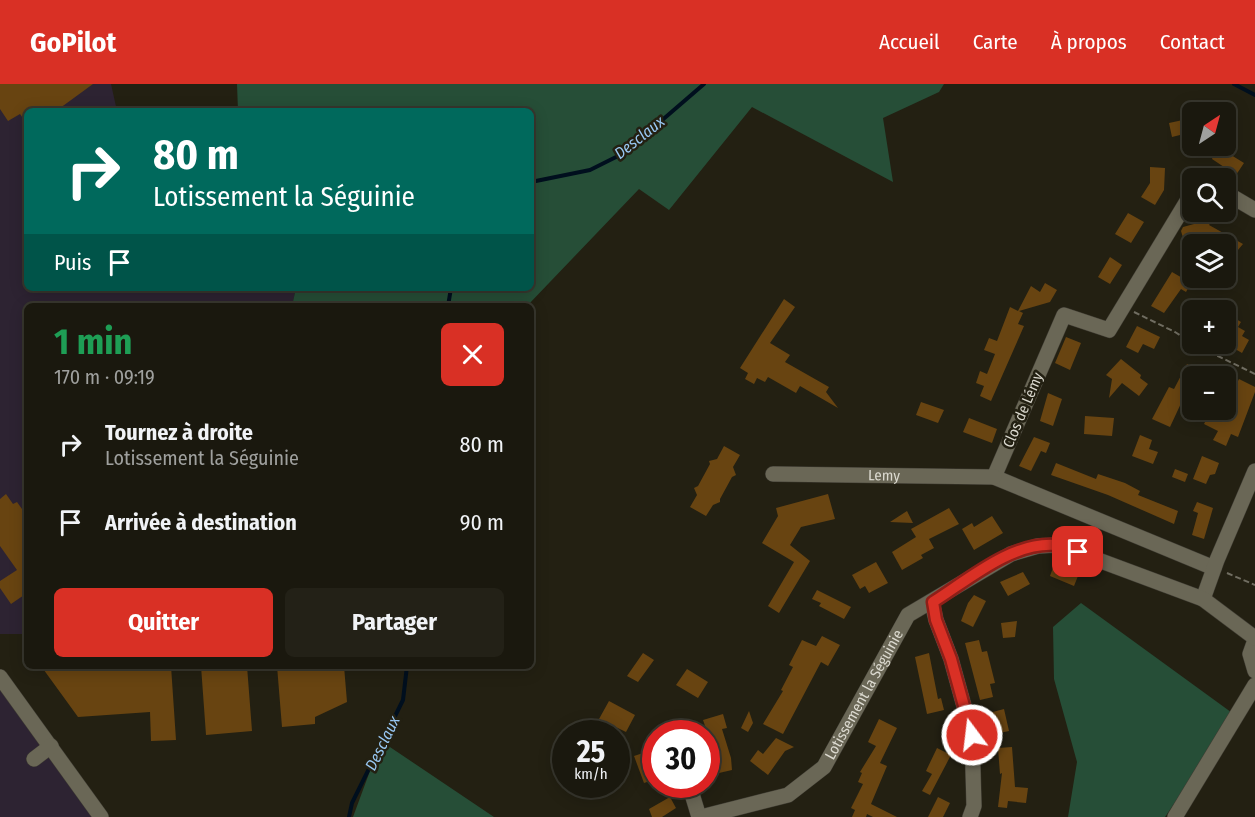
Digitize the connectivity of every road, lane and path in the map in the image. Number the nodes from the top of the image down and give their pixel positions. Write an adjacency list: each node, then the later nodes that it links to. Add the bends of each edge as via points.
1 (1236, 199): 3 (street)
2 (1182, 210): 4 (street, Clos de Lémy)
3 (1255, 210)
4 (1123, 307): 5 (path); 10 (street, Clos de Lémy, via 1109,330 1064,315)
5 (1182, 336)
6 (1215, 354): 7 (path)
7 (1255, 374)
8 (1255, 471): 12 (street)
9 (772, 474): 10 (street, Lemy)
10 (994, 477): 12 (street)
11 (1230, 563): 13 (path, via 1226,573)
12 (1214, 568): 14 (street)
13 (1255, 585)
14 (1203, 599): 15 (street, Lotissement la Séguinie, via 1058,545 1011,554); 16 (street, Lotissement la Séguinie)
15 (933, 602): 23 (street, Lotissement la Séguinie, via 908,615 824,766 788,795); 27 (street, via 972,735 974,806)
16 (1255, 639): 17 (street, via 1250,654)
17 (1255, 670)
18 (0, 677): 20 (street)
19 (1255, 685): 28 (street)
20 (51, 746): 21 (street); 24 (street)
21 (34, 759)
22 (694, 798): 25 (street, Lotissement la Séguinie)
23 (761, 802): 25 (street, Lotissement la Séguinie); 26 (street)
24 (101, 817)
25 (700, 817)
26 (767, 817)
27 (970, 817)
28 (1175, 817)

